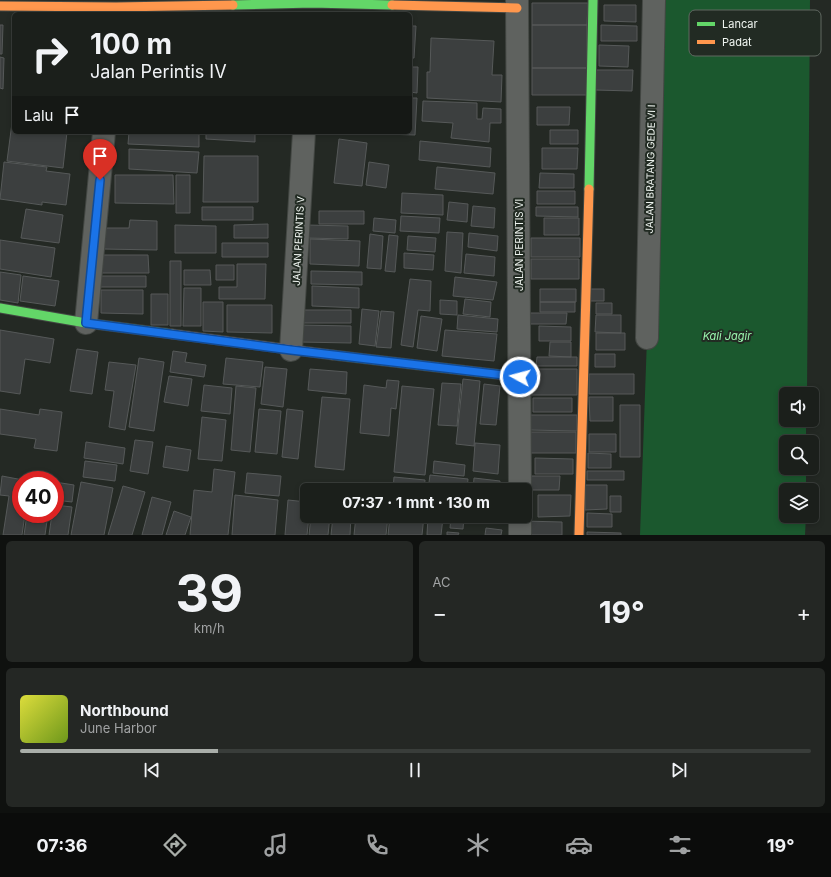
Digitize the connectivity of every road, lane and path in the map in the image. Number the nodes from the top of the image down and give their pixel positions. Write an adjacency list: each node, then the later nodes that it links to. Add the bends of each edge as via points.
1 (593, 0): 17 (street)
2 (654, 0): 11 (street, JALAN BRATANG GEDE VI I)
3 (517, 4): 5 (street); 13 (street, JALAN PERINTIS VI)
4 (0, 6): 6 (street)
5 (311, 6): 6 (street)
6 (116, 7)
7 (104, 134): 10 (street)
8 (304, 134): 12 (street, JALAN PERINTIS V)
9 (0, 308): 10 (street)
10 (86, 323): 12 (street)
11 (647, 338)
12 (291, 350): 13 (street)
13 (520, 377): 14 (street, JALAN PERINTIS VI)
14 (520, 483)
15 (520, 523): 16 (street)
16 (520, 535)
17 (579, 535)

